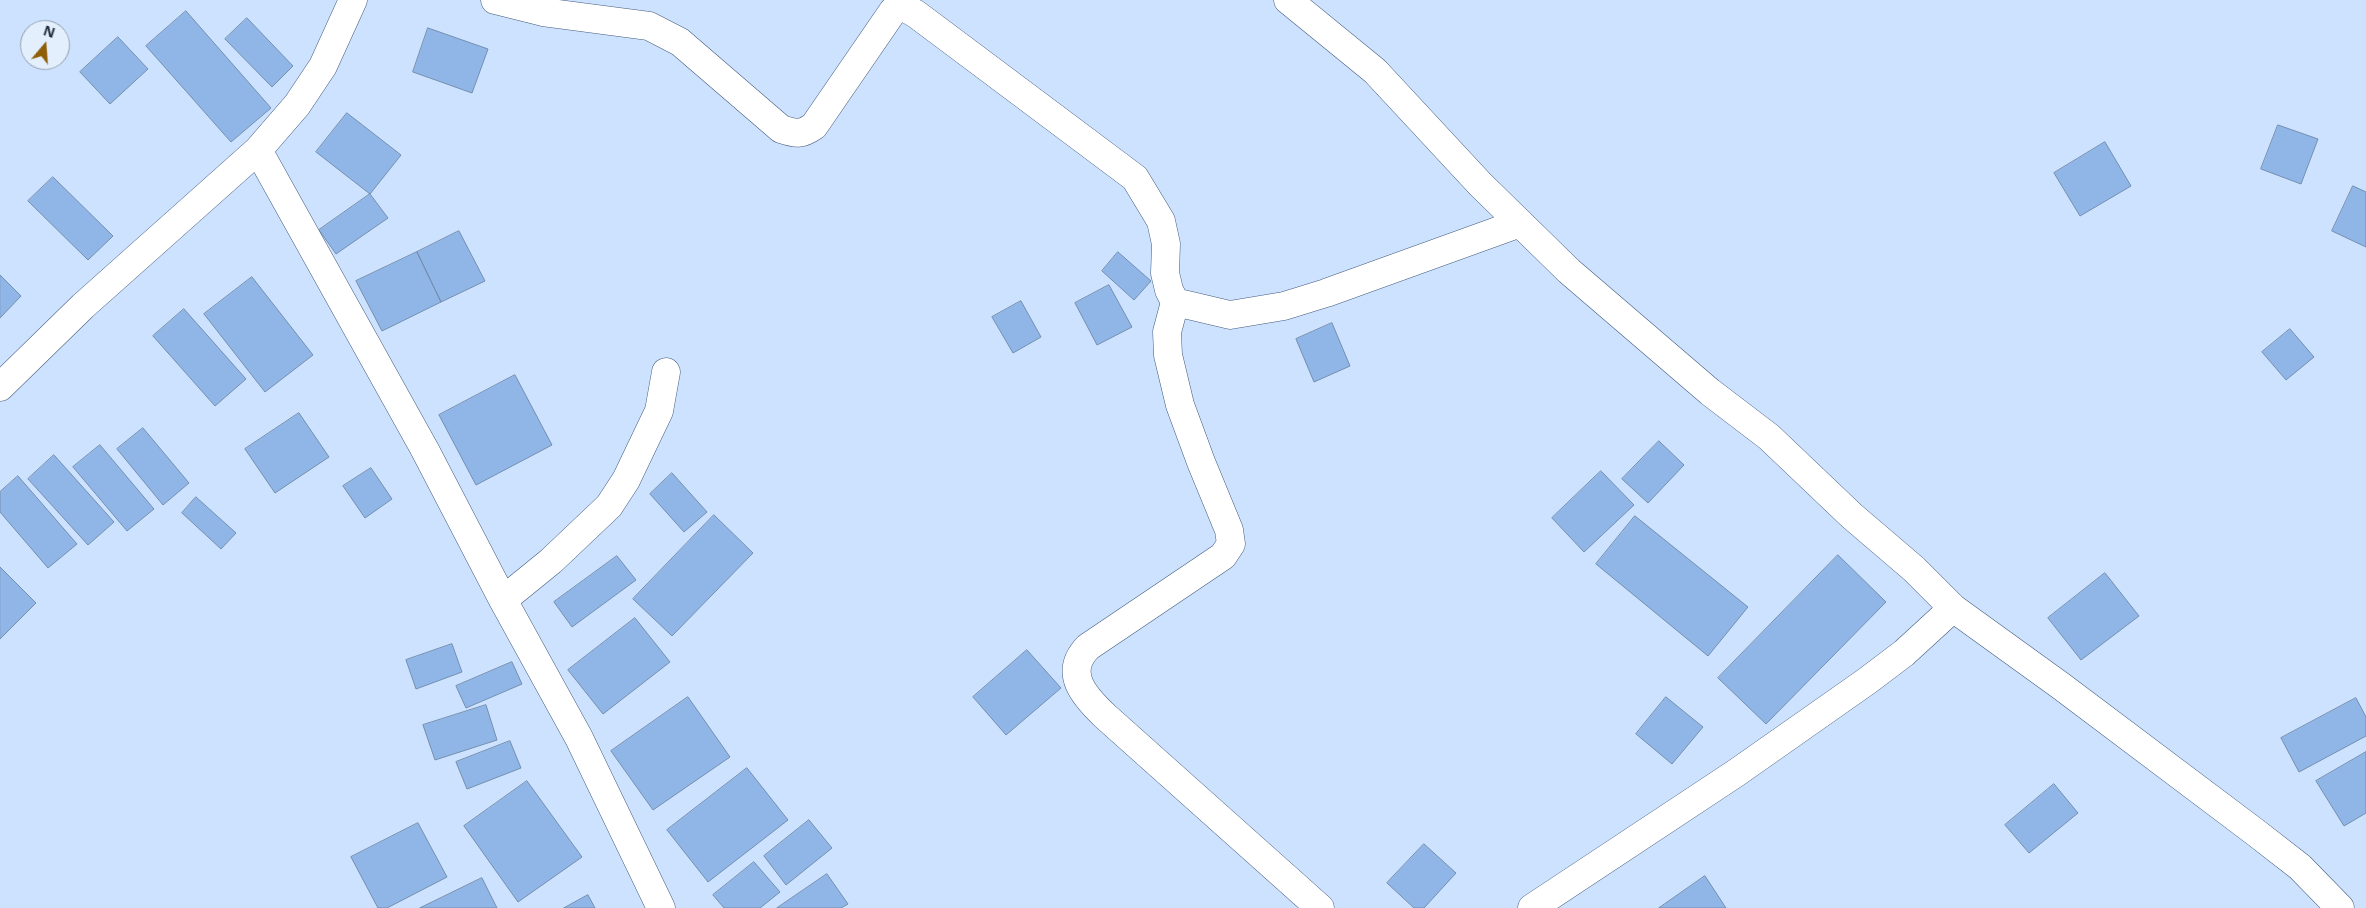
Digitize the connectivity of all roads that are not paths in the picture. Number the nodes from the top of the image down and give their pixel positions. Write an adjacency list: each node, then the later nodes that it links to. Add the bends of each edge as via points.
1 (353, 0): 4 (street, via 322,66 297,105)
2 (495, 0): 6 (street, via 543,12 649,26 680,42 781,128 796,134 814,126 893,11 902,6 1135,178 1162,221 1166,244 1165,273)
3 (1288, 0): 5 (street, via 1375,71)
4 (258, 150): 8 (street, via 83,306); 9 (street, via 425,450)
5 (1520, 223): 6 (street, via 1326,294 1284,306 1230,315); 10 (street, via 1569,272 1628,323 1769,437)
6 (1175, 302): 12 (street, via 1167,332 1168,355 1180,405 1230,530 1231,544 1224,556 1088,647 1080,656 1076,676 1088,701)
7 (666, 372): 9 (street, via 659,412 626,480 609,506 551,561)
8 (0, 387)
9 (503, 600): 11 (street, via 579,738)
10 (1953, 608): 13 (street, via 1904,654 1867,681 1736,773); 14 (street, via 2255,832 2300,867)
11 (661, 908)
12 (1320, 908)
13 (1532, 908)
14 (2340, 908)

